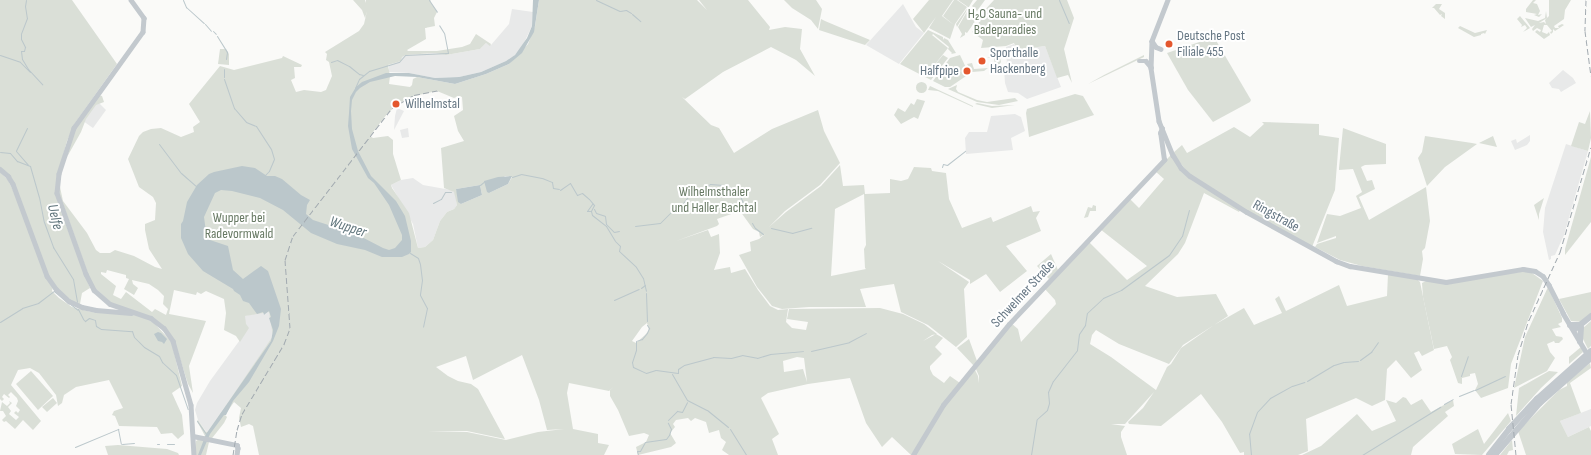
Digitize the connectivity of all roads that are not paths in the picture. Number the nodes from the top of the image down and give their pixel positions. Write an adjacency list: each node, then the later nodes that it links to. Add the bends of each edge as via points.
1 (131, 0): 9 (main road, via 144,18 143,34 76,124 66,149 57,188 59,202 91,287 107,302)
2 (1168, 0): 3 (main road, Ringstraße)
3 (1152, 41): 4 (main road); 6 (main road, Ringstraße)
4 (1161, 49)
5 (1139, 61): 6 (main road, via 1146,61)
6 (1151, 68): 7 (main road, Ringstraße, via 1157,115)
7 (1162, 128): 13 (main road, Ringstraße, via 1176,160 1190,176 1247,212 1340,263 1442,282 1525,269 1533,270 1543,276 1552,289); 20 (main road, Schwelmer Straße, via 1160,133 1164,160 1009,324 943,404)
8 (0, 169): 9 (main road, via 13,184 47,276 54,288 69,301 82,307 104,311)
9 (132, 311): 17 (main road, via 155,321 173,340 190,401)
10 (1591, 316): 12 (highway)
11 (1591, 320): 12 (highway)
12 (1581, 326): 13 (highway); 14 (highway)
13 (1573, 329): 14 (main road)
14 (1580, 342): 15 (main road)
15 (1588, 350): 16 (main road); 21 (highway, via 1518,419)
16 (1591, 359): 22 (highway, via 1553,391 1518,426)
17 (194, 436): 18 (main road); 19 (main road, via 237,445)
18 (194, 455)
19 (238, 455)
20 (913, 455)
21 (1489, 455)
22 (1496, 455)

